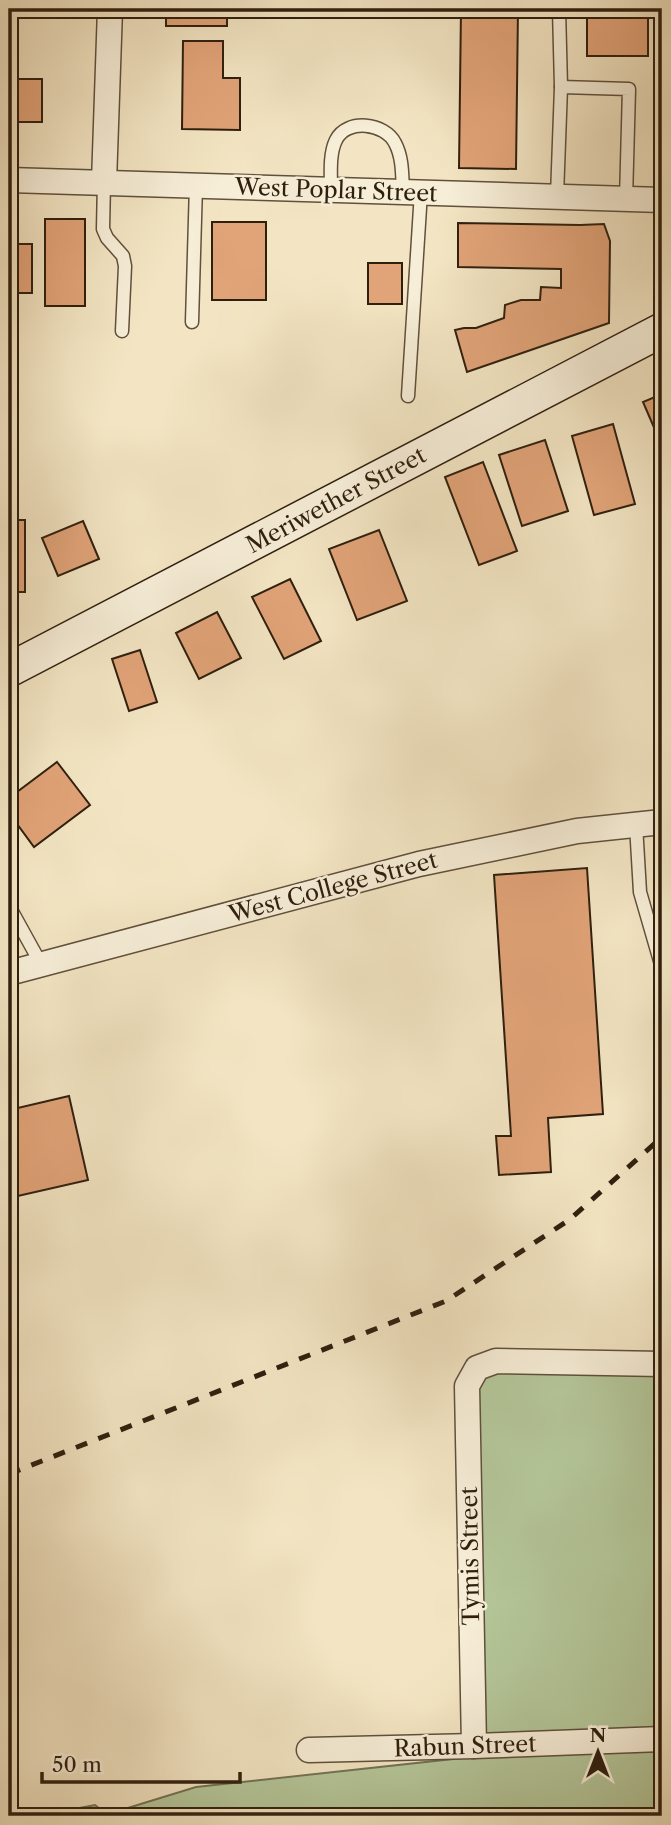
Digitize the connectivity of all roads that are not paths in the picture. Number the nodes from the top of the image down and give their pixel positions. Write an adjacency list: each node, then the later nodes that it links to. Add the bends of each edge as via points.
1 (110, 9): 5 (street)
2 (559, 9): 3 (lane)
3 (561, 87): 9 (lane); 10 (lane, via 629,89)
4 (9, 180): 5 (street, West Poplar Street)
5 (104, 182): 6 (street, West Poplar Street); 14 (lane, via 103,229 125,266)
6 (196, 185): 7 (street, West Poplar Street); 12 (lane)
7 (331, 189): 8 (street, West Poplar Street); 8 (lane, via 334,142 354,126 372,126 394,141)
8 (412, 192): 9 (street, West Poplar Street); 15 (lane)
9 (557, 196): 10 (street, West Poplar Street)
10 (626, 199): 11 (street, West Poplar Street)
11 (662, 200)
12 (192, 322)
13 (662, 330): 16 (street, Meriwether Street)
14 (122, 331)
15 (408, 396)
16 (9, 670)
17 (662, 822): 18 (street, West College Street)
18 (636, 825): 20 (street, West College Street, via 577,831 419,864); 21 (lane, via 640,892)
19 (10, 913): 20 (lane)
20 (41, 964): 22 (street, West College Street)
21 (662, 968)
22 (9, 973)
23 (662, 1364): 25 (street, Tymis Street, via 496,1361 477,1368 467,1386)
24 (662, 1739): 25 (street, Rabun Street)
25 (474, 1746): 26 (street, Rabun Street)
26 (309, 1750)

